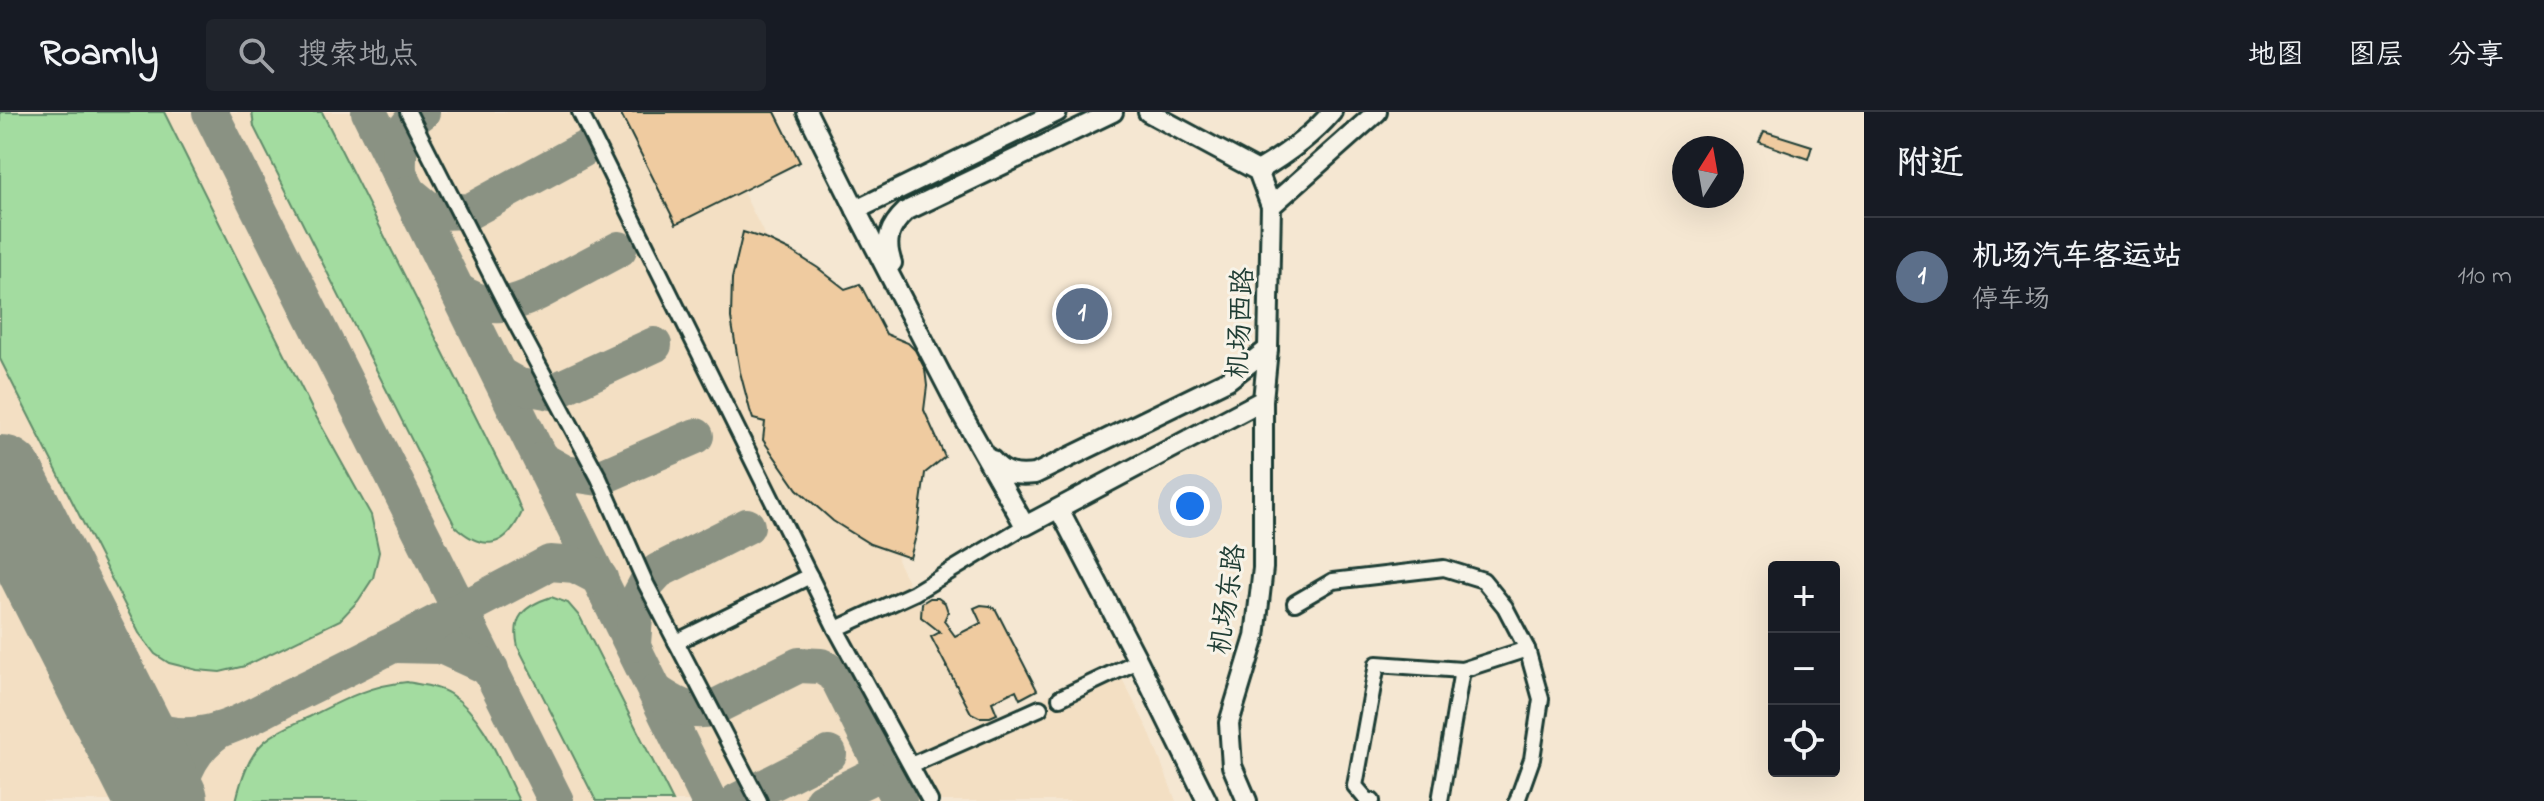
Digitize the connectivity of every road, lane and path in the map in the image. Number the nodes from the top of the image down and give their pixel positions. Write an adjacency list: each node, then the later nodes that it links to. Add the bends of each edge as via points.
1 (408, 112): 19 (street, via 599,478)
2 (580, 112): 16 (street)
3 (807, 112): 11 (main road)
4 (1057, 112): 11 (main road)
5 (1113, 112): 12 (main road, via 906,211 887,237 889,258 980,444 1008,474 1035,474 1228,380)
6 (1148, 112): 9 (main road)
7 (1332, 112): 9 (main road)
8 (1377, 112): 10 (main road)
9 (1258, 171): 10 (main road)
10 (1271, 206): 12 (main road, 机场西路)
11 (856, 210): 15 (main road)
12 (1268, 349): 13 (main road, 机场西路)
13 (1263, 400): 14 (main road, 机场西路); 29 (main road, 机场东路, via 1263,568 1255,637 1229,723 1232,766)
14 (1059, 509): 15 (main road, 机场西路); 21 (main road)
15 (1025, 526): 18 (street, via 914,593)
16 (810, 576): 18 (street); 19 (street)
17 (1295, 603): 20 (street, via 1333,581 1444,568 1483,580 1505,607)
18 (836, 629): 25 (street)
19 (676, 642): 26 (street)
20 (1527, 649): 22 (street); 32 (street, via 1541,699 1532,759)
21 (1138, 661): 23 (street); 28 (main road)
22 (1462, 670): 30 (street, via 1377,664 1355,786); 31 (street)
23 (1060, 698)
24 (1040, 708): 25 (street)
25 (911, 765): 27 (street)
26 (759, 801)
27 (930, 801)
28 (1207, 801)
29 (1247, 801)
30 (1372, 801)
31 (1440, 801)
32 (1517, 801)

